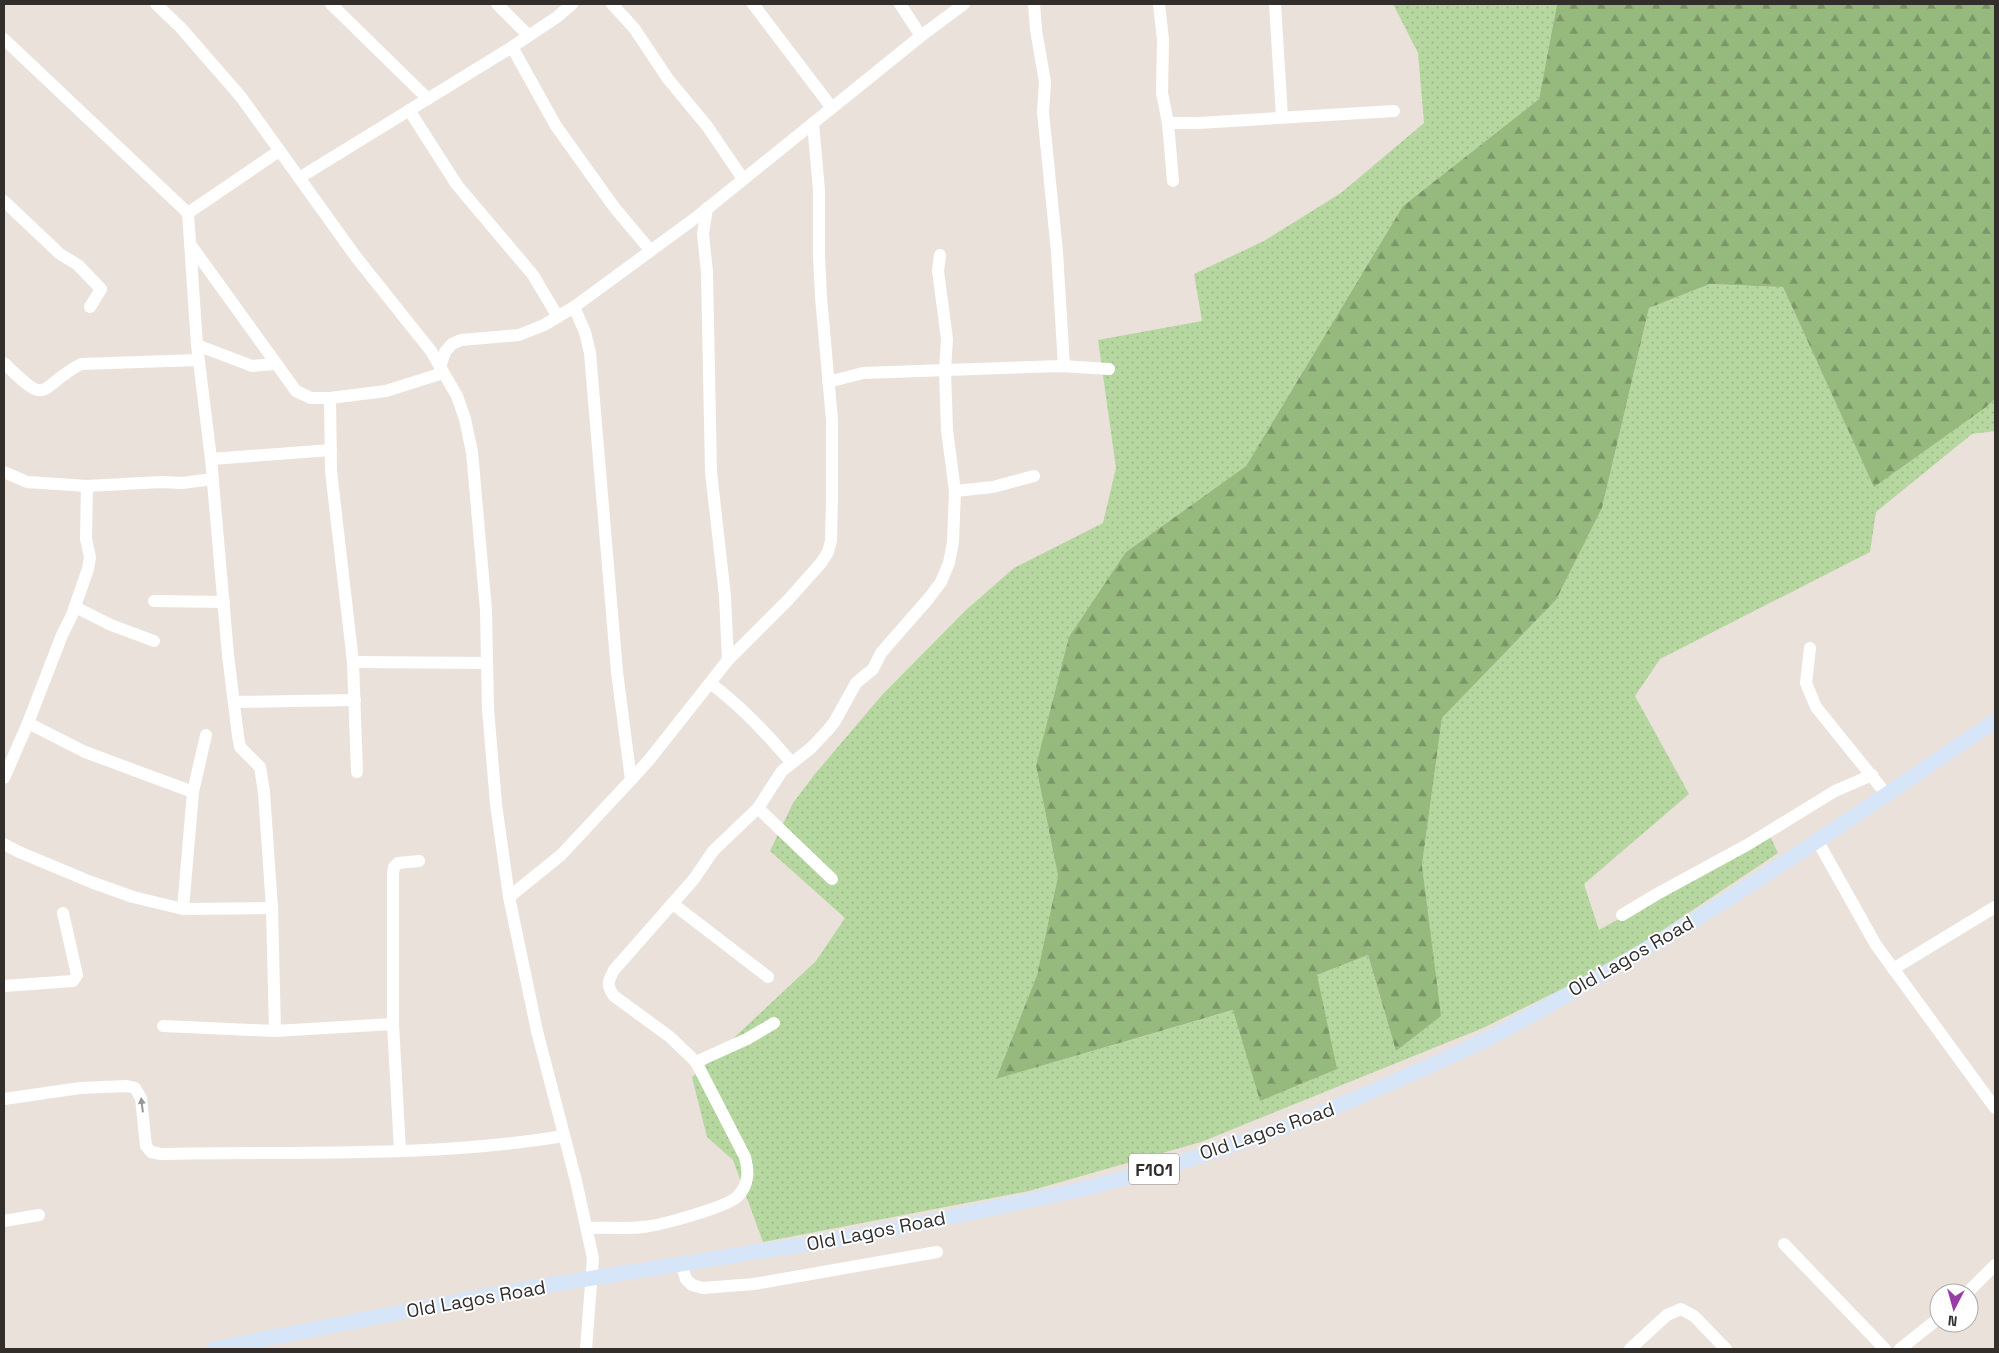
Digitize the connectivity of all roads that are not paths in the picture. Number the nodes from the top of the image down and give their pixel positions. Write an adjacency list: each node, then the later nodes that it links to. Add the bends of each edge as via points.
1 (156, 4): 23 (street, via 241,97)
2 (331, 4): 16 (street)
3 (497, 4): 12 (street)
4 (572, 4): 12 (street, via 558,17)
5 (612, 4): 25 (street, via 634,28 668,79 707,126)
6 (753, 4): 17 (street)
7 (900, 4): 13 (street)
8 (964, 4): 13 (street)
9 (1034, 4): 42 (street, via 1045,82 1044,112)
10 (1159, 4): 22 (street, via 1163,40 1162,93)
11 (1274, 4): 20 (street)
12 (528, 35): 15 (street)
13 (921, 36): 17 (street)
14 (4, 39): 29 (street)
15 (512, 47): 16 (street); 33 (street, via 556,126 614,207)
16 (428, 100): 18 (street)
17 (832, 108): 21 (street)
18 (409, 110): 24 (street); 37 (street, via 457,184 533,276)
19 (1394, 111): 20 (street)
20 (1282, 117): 22 (street)
21 (813, 123): 25 (street); 46 (street, via 820,190 819,256)
22 (1168, 123): 26 (street)
23 (279, 151): 24 (street); 29 (street)
24 (300, 178): 44 (street)
25 (744, 179): 28 (street)
26 (1173, 181)
27 (4, 200): 35 (street, via 101,289)
28 (707, 208): 30 (street); 31 (street)
29 (188, 213): 32 (street)
30 (688, 223): 31 (street); 33 (street)
31 (703, 234): 58 (street, via 707,272 712,472)
32 (190, 244): 38 (street); 41 (street)
33 (650, 250): 36 (street)
34 (940, 255): 45 (street, via 938,271 947,339)
35 (90, 307)
36 (574, 307): 37 (street); 75 (street, via 585,332 594,383 617,672)
37 (558, 317): 44 (street, via 519,335 461,340 452,344 445,352)
38 (197, 345): 39 (street); 41 (street, via 252,366)
39 (198, 360): 40 (street, via 81,364 43,391 35,391 25,384); 49 (street)
40 (4, 363)
41 (275, 364): 47 (street, via 296,391 311,398)
42 (1064, 366): 43 (street); 45 (street)
43 (1109, 369)
44 (442, 370): 47 (street, via 386,390); 64 (street, via 457,396 472,452 486,610)
45 (945, 371): 46 (street, via 862,373); 54 (street, via 947,430)
46 (828, 382): 60 (street, via 832,420 832,499 828,552 788,600)
47 (330, 398): 48 (street)
48 (331, 450): 49 (street); 63 (street)
49 (211, 459): 52 (street)
50 (4, 472): 53 (street, via 27,482)
51 (1034, 476): 54 (street, via 993,487)
52 (213, 479): 53 (street); 56 (street)
53 (87, 486): 57 (street, via 89,563)
54 (955, 491): 71 (street, via 953,542 941,582 881,653 873,669 856,683 828,730)
55 (154, 601): 56 (street)
56 (224, 602): 67 (street)
57 (75, 607): 59 (street); 69 (street)
58 (728, 631): 60 (street); 62 (street)
59 (154, 641)
60 (742, 644): 62 (street)
61 (1810, 648): 73 (street, via 1806,684 1816,707)
62 (728, 660): 65 (street)
63 (353, 662): 64 (street); 66 (street)
64 (487, 663): 83 (street, via 496,804)
65 (710, 684): 71 (street, via 733,700); 75 (street)
66 (355, 700): 67 (street); 72 (street)
67 (234, 702): 87 (street, via 240,747 260,767)
68 (1995, 721): 77 (main road, Old Lagos Road / F101)
69 (28, 723): 74 (street); 76 (street, via 85,752)
70 (206, 734): 76 (street)
71 (791, 762): 78 (street, via 775,780)
72 (357, 772)
73 (1872, 775): 77 (street); 89 (street, via 1835,791)
74 (4, 778)
75 (631, 780): 83 (street, via 560,855)
76 (193, 792): 86 (street)
77 (1887, 795): 79 (main road, Old Lagos Road / F101)
78 (758, 808): 82 (street); 84 (street, via 714,851)
79 (1817, 840): 90 (street, via 1869,934); 107 (main road, Old Lagos Road / F101, via 1667,937 1520,1022 1346,1104 1223,1148 1101,1184 820,1244)
80 (4, 844): 86 (street, via 91,882 133,897)
81 (419, 861): 94 (street, via 394,867)
82 (832, 879)
83 (508, 897): 100 (street)
84 (673, 904): 91 (street); 97 (street, via 614,970 608,988)
85 (1995, 907): 90 (street)
86 (183, 908): 87 (street)
87 (272, 908): 96 (street)
88 (63, 913): 92 (street, via 77,975 73,980)
89 (1622, 915)
90 (1893, 969): 99 (street)
91 (768, 978)
92 (4, 986)
93 (774, 1023): 97 (street)
94 (393, 1024): 96 (street); 101 (street)
95 (163, 1026): 96 (street)
96 (275, 1031)
97 (696, 1062): 104 (street, via 745,1157 749,1171 746,1184 737,1198 722,1206 644,1227)
98 (4, 1099): 101 (street, one-way to 98, via 162,1154 151,1152 146,1146 141,1098 135,1088 80,1088)
99 (1995, 1108)
100 (564, 1136): 101 (street, via 519,1144); 104 (street)
101 (400, 1151)
102 (39, 1215): 103 (street)
103 (4, 1221)
104 (586, 1228): 109 (street, via 593,1258)
105 (1784, 1244): 116 (street)
106 (937, 1252): 107 (street, via 754,1284 703,1288 686,1279)
107 (681, 1263): 109 (main road, Old Lagos Road / F101)
108 (1995, 1265): 110 (street)
109 (592, 1279): 112 (main road, Old Lagos Road / F101, via 500,1293); 113 (street)
110 (1977, 1283)
111 (1929, 1326): 117 (street)
112 (213, 1349)
113 (586, 1349)
114 (1630, 1349): 115 (street, via 1667,1315 1681,1309 1694,1316)
115 (1726, 1349)
116 (1885, 1349)
117 (1900, 1349)

